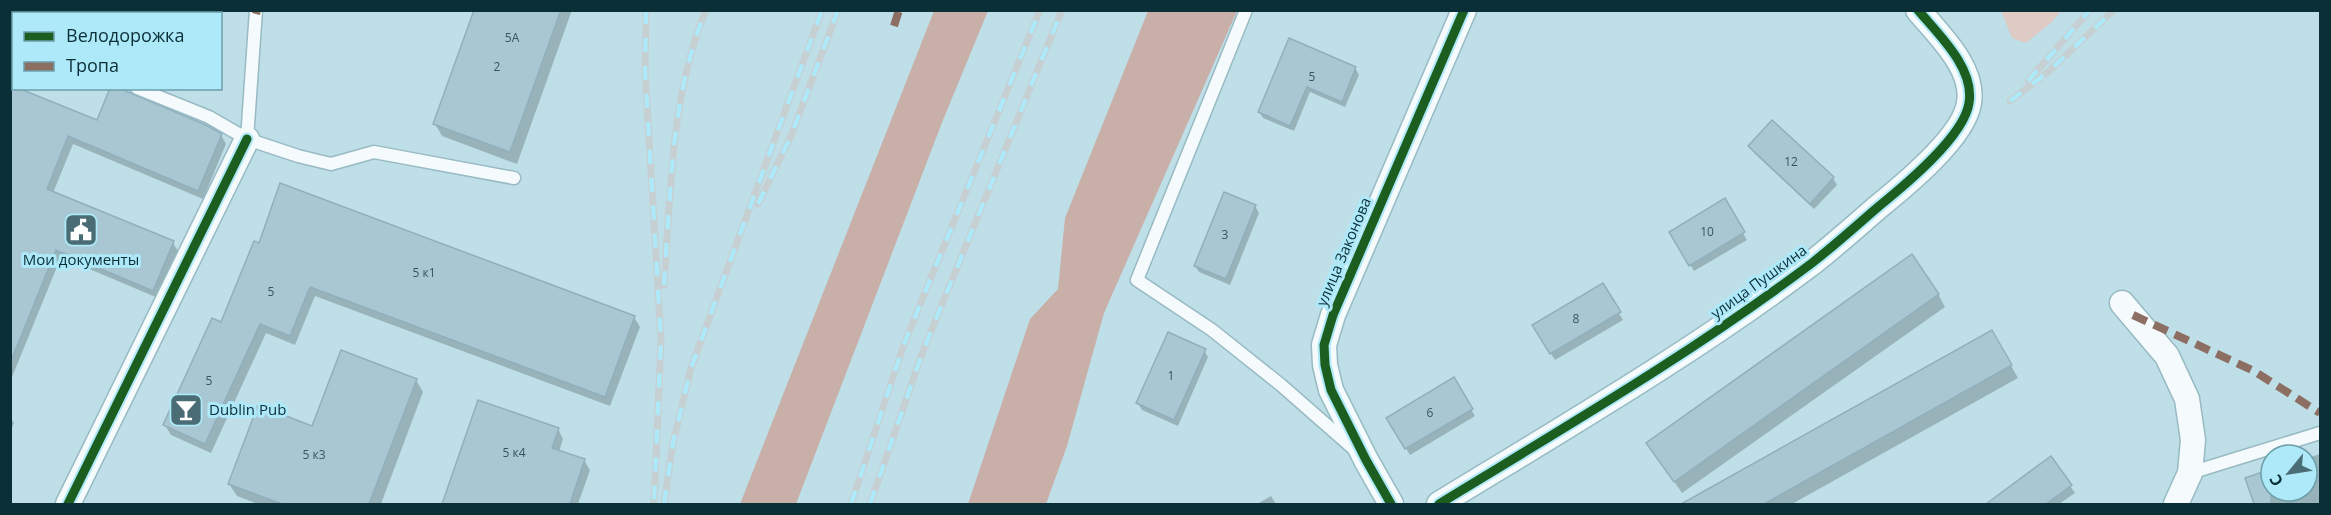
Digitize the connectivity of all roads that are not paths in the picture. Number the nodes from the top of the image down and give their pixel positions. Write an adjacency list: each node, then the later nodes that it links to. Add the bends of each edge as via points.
1 (256, 10): 6 (lane)
2 (1246, 10): 10 (lane, via 1137,280 1212,330)
3 (1464, 10): 10 (street, улица Законова, via 1333,315 1324,345 1331,390)
4 (1917, 10): 14 (street, улица Пушкина, via 1956,55 1967,80 1970,103 1959,126 1925,169 1813,262 1727,323)
5 (142, 90): 6 (lane, via 209,117)
6 (247, 139): 7 (lane, via 331,164 374,152); 12 (street)
7 (514, 178)
8 (2122, 303): 11 (street, via 2167,356 2187,399 2193,440)
9 (2320, 433): 11 (lane)
10 (1366, 460): 13 (street, улица Законова)
11 (2190, 473): 15 (street)
12 (68, 504)
13 (1391, 504)
14 (1439, 504)
15 (2176, 504)

